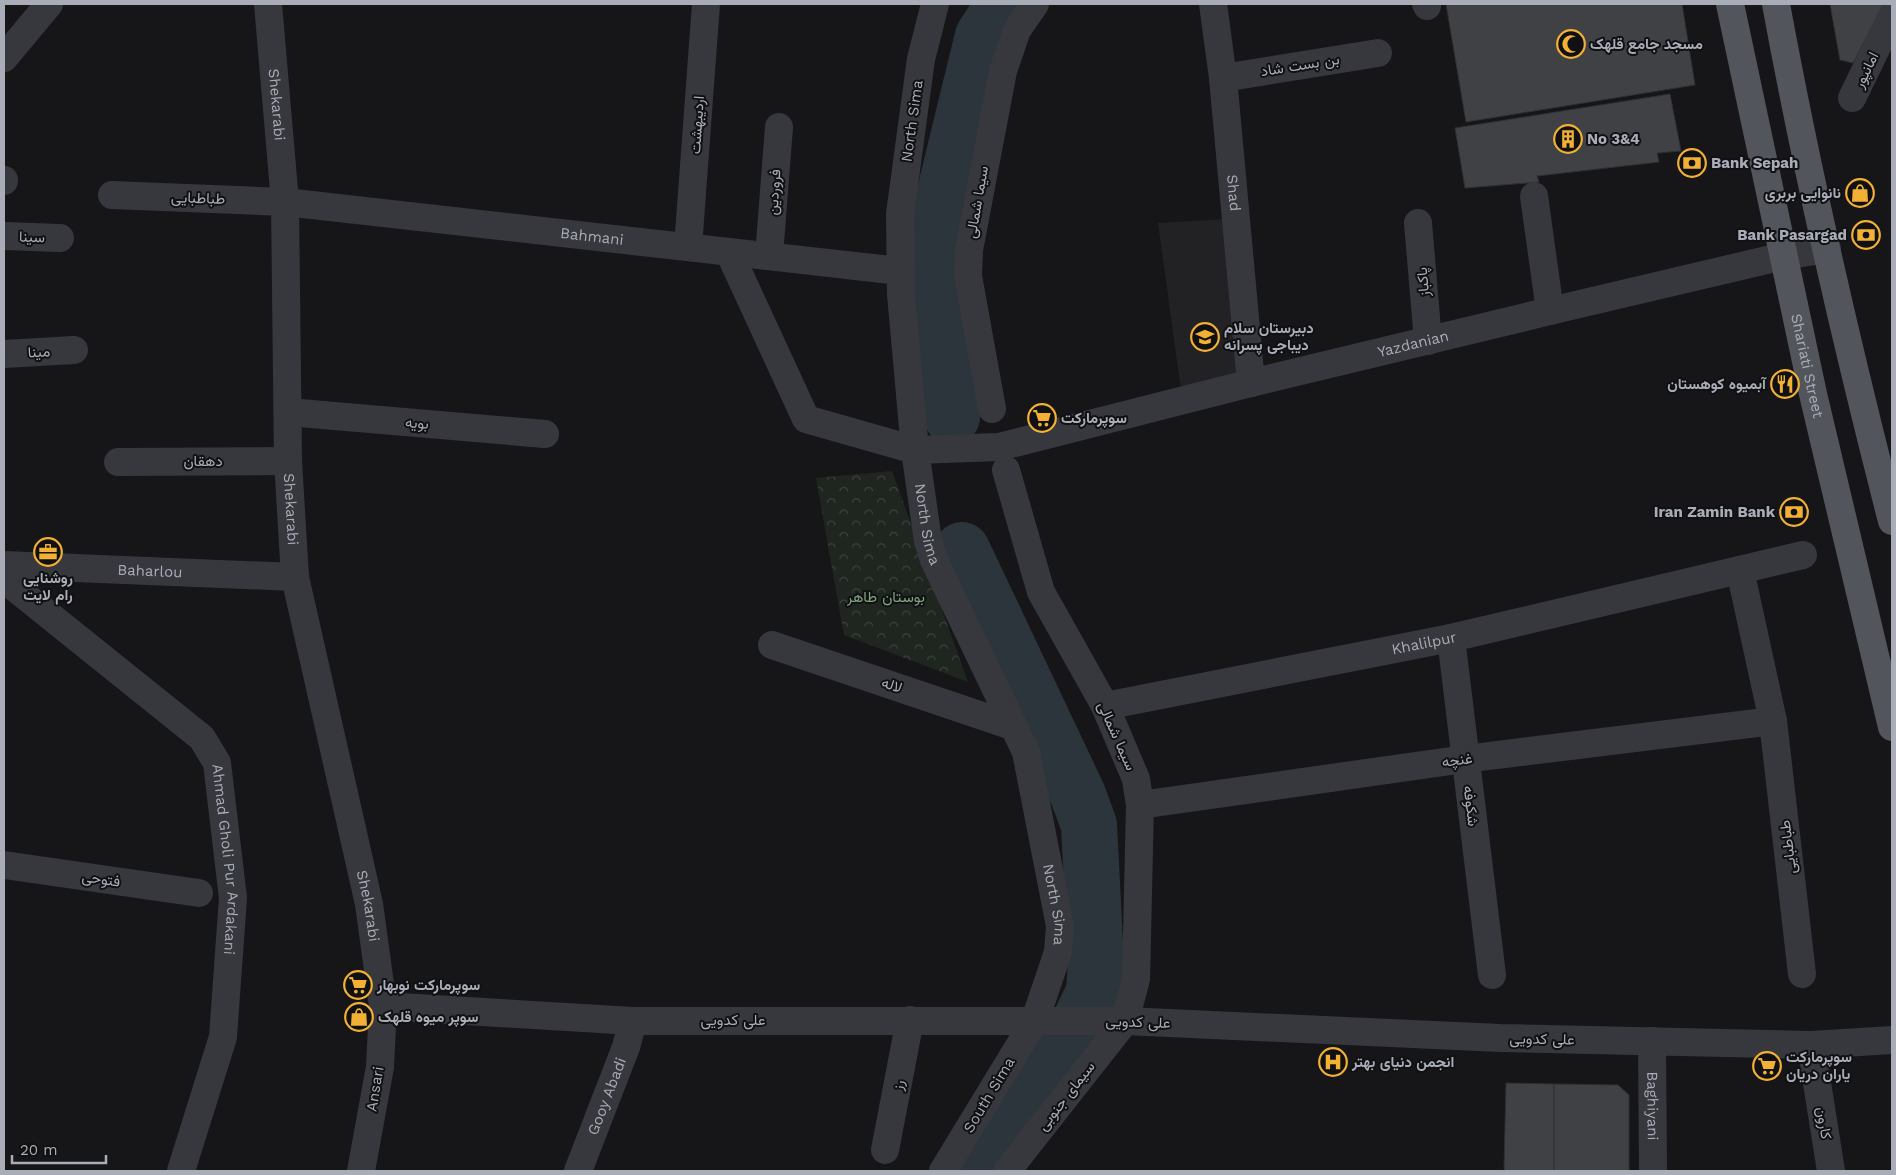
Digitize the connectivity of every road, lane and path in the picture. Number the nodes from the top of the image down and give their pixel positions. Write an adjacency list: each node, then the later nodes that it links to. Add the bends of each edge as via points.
1 (49, 4): 11 (street)
2 (268, 4): 17 (street, Shekarabi)
3 (706, 4): 21 (street, اردیبهشت)
4 (935, 4): 26 (street, North Sima, via 921,59 900,214)
5 (1035, 4): 32 (street, سیما شمالی, via 1017,30 1003,71 969,250 968,276)
6 (1213, 4): 12 (street, Shad)
7 (1730, 4): 25 (main road, Shariati Street)
8 (1776, 4): 22 (main road, via 1797,119)
9 (1892, 16): 13 (street, امانپور)
10 (1378, 53): 12 (street, بن بست شاد)
11 (4, 58)
12 (1223, 78): 31 (street, Shad)
13 (1852, 98)
14 (779, 127): 24 (street, فروردین)
15 (112, 195): 17 (street, طباطبایی)
16 (1534, 196): 27 (street)
17 (285, 202): 21 (street, Bahmani); 33 (street, Shekarabi)
18 (1418, 224): 28 (street, پاکباز)
19 (4, 236): 20 (street, سینا)
20 (60, 238)
21 (688, 247): 23 (street, Bahmani)
22 (1827, 249): 25 (street, Yazdanian); 39 (main road)
23 (729, 252): 24 (street, Bahmani); 35 (street, via 806,419)
24 (769, 256): 26 (street, Bahmani)
25 (1784, 256): 27 (street, Yazdanian); 51 (main road, Shariati Street, via 1841,517)
26 (900, 271): 35 (street, North Sima)
27 (1550, 311): 28 (street, Yazdanian)
28 (1428, 341): 31 (street, Yazdanian)
29 (74, 350): 30 (street, مینا)
30 (4, 354)
31 (1251, 383): 36 (street, Yazdanian)
32 (992, 409)
33 (288, 412): 34 (street, بویه); 37 (street, Shekarabi)
34 (545, 434)
35 (915, 450): 36 (street, Yazdanian); 50 (street, North Sima, via 928,541 934,560)
36 (1002, 459): 48 (street, سیما شمالی, via 1041,592)
37 (288, 461): 38 (street, دهقان); 44 (street, Shekarabi)
38 (118, 462)
39 (1888, 488): 40 (main road)
40 (1892, 521)
41 (1802, 555): 43 (street, Khalilpur)
42 (4, 565): 44 (street, Baharlou)
43 (1740, 570): 46 (street, Khalilpur); 49 (street)
44 (295, 577): 58 (street, Shekarabi, via 368,904)
45 (4, 579): 67 (street, Ahmad Gholi Pur Ardakani, via 202,738 217,763 233,898 223,1037)
46 (1451, 638): 48 (street, Khalilpur); 52 (street, شکوفه)
47 (772, 645): 50 (street, لاله)
48 (1104, 706): 53 (street, سیما شمالی, via 1136,779)
49 (1773, 720): 52 (street, غنچه); 56 (street, طباطبایی)
50 (1012, 726): 61 (street, North Sima, via 1026,752 1060,926 1058,952)
51 (1892, 727)
52 (1465, 759): 53 (street, غنچه); 57 (street, شکوفه)
53 (1140, 805): 62 (street, سیما شمالی, via 1136,979)
54 (4, 865): 55 (street, فتوحی)
55 (199, 893)
56 (1802, 974)
57 (1492, 975)
58 (383, 1006): 59 (street, علی کدویی); 68 (street, Ansari, via 380,1067)
59 (633, 1020): 60 (street, علی کدویی); 69 (street, Gooy Abadi, via 626,1047)
60 (910, 1020): 61 (street, علی کدویی); 66 (street, رز)
61 (1035, 1020): 62 (street, علی کدویی); 70 (street, South Sima)
62 (1125, 1021): 64 (street, علی کدویی, via 1490,1038); 71 (street, سیمای جنوبی)
63 (1892, 1040): 65 (street, علی کدویی)
64 (1652, 1041): 65 (street, علی کدویی); 72 (street, Baghiyani)
65 (1811, 1045): 73 (street, کارون)
66 (885, 1150)
67 (181, 1171)
68 (361, 1171)
69 (578, 1171)
70 (943, 1171)
71 (1007, 1171)
72 (1653, 1171)
73 (1831, 1171)

